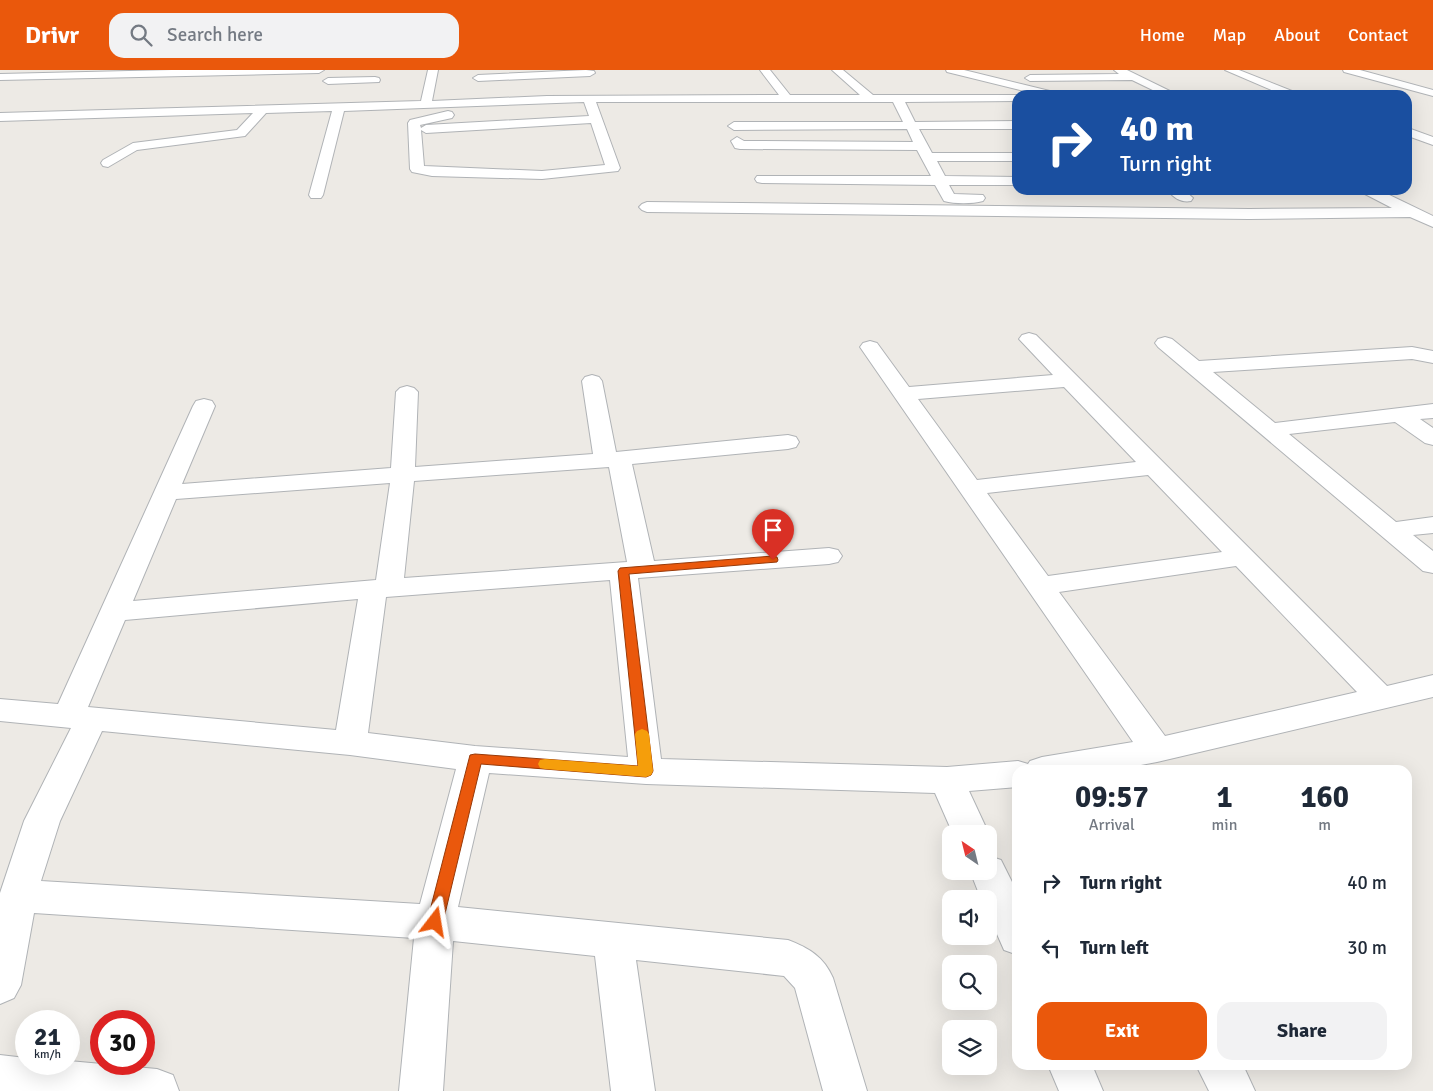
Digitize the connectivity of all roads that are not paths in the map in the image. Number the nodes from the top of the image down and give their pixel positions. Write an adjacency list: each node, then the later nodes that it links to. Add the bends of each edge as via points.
1 (29, 70): 16 (street)
2 (319, 70): 12 (street)
3 (433, 70): 38 (street, via 424,91)
4 (837, 70): 32 (street)
5 (951, 70): 23 (street)
6 (1119, 70): 17 (street)
7 (1230, 70): 26 (street)
8 (1348, 70): 28 (street)
9 (172, 73): 11 (street); 12 (street); 12 (street, via 158,84)
10 (590, 73): 18 (street)
11 (118, 74): 16 (street); 22 (street, via 104,86)
12 (224, 75)
13 (377, 75): 19 (street); 27 (street)
14 (765, 75): 30 (street)
15 (0, 77): 16 (street)
16 (16, 77)
17 (1134, 77): 24 (street, via 1027,76); 25 (street)
18 (478, 79): 20 (street); 37 (street)
19 (328, 81)
20 (587, 85)
21 (950, 86): 34 (street)
22 (0, 88)
23 (1035, 90)
24 (1048, 90)
25 (1161, 90)
26 (1280, 90)
27 (368, 93)
28 (1433, 93)
29 (254, 96): 42 (street)
30 (786, 97): 32 (street); 39 (street)
31 (589, 98): 37 (street); 39 (street, via 618,104 698,110); 46 (street)
32 (869, 98): 33 (street)
33 (898, 98): 34 (street); 47 (street)
34 (955, 98): 35 (street)
35 (1012, 98)
36 (467, 102): 37 (street); 38 (street); 52 (street, via 466,111 418,121 414,123)
37 (481, 102)
38 (426, 104): 41 (street)
39 (731, 104): 49 (street)
40 (79, 105): 44 (street)
41 (339, 107): 43 (street); 61 (street)
42 (240, 110): 43 (street); 44 (street)
43 (263, 110): 56 (street, via 241,133 140,146 128,149)
44 (66, 115): 45 (street)
45 (0, 116)
46 (596, 119): 52 (street); 52 (street, via 613,168 542,175 421,170 418,168)
47 (911, 125): 48 (street); 49 (street); 57 (street)
48 (1012, 125)
49 (734, 126): 57 (street, via 737,144 740,145)
50 (1412, 126): 51 (street)
51 (1433, 127)
52 (414, 129)
53 (1412, 133): 54 (street)
54 (1433, 141)
55 (1012, 157): 57 (street)
56 (108, 163)
57 (930, 163): 58 (street); 59 (street); 60 (street); 65 (street)
58 (750, 167)
59 (762, 180)
60 (1012, 180)
61 (316, 195)
62 (1378, 195): 67 (street)
63 (774, 196): 65 (street)
64 (1090, 198): 65 (street)
65 (961, 202): 66 (street); 67 (street, via 1249,214)
66 (647, 207)
67 (1412, 212): 68 (street)
68 (1433, 222)
69 (1029, 339): 74 (street)
70 (1165, 343): 73 (street)
71 (870, 347): 77 (street)
72 (1433, 357): 73 (street, via 1412,353)
73 (1196, 367): 81 (street)
74 (1069, 380): 77 (street); 85 (street)
75 (592, 381): 84 (street)
76 (407, 392): 86 (street)
77 (903, 394): 87 (street)
78 (204, 406): 88 (street)
79 (1433, 411): 80 (street)
80 (1398, 415): 81 (street); 82 (street)
81 (1268, 430): 90 (street)
82 (1433, 438)
83 (788, 442): 84 (street)
84 (613, 459): 86 (street); 94 (street)
85 (1155, 467): 87 (street); 92 (street)
86 (403, 473): 88 (street); 96 (street)
87 (970, 488): 95 (street)
88 (167, 492): 97 (street)
89 (1433, 525): 90 (street)
90 (1390, 530): 93 (street)
91 (829, 556): 94 (street)
92 (1243, 557): 95 (street); 99 (street)
93 (1433, 565)
94 (633, 570): 96 (street); 106 (street)
95 (1040, 586): 103 (street)
96 (381, 589): 97 (street); 102 (street)
97 (114, 612): 101 (street)
98 (1433, 686): 99 (street)
99 (1381, 698): 103 (street)
100 (0, 710): 101 (street)
101 (80, 718): 102 (street); 111 (street)
102 (350, 743): 104 (street)
103 (1157, 750): 105 (street)
104 (475, 759): 106 (street); 112 (street)
105 (1073, 765)
106 (646, 771): 108 (street)
107 (1012, 775): 108 (street)
108 (947, 780): 109 (street)
109 (967, 825)
110 (992, 880): 113 (street)
111 (18, 896): 112 (street); 115 (street)
112 (435, 922): 114 (street); 120 (street)
113 (1012, 925)
114 (613, 940): 121 (street); 122 (street, via 788,958 798,964 813,978)
115 (0, 985)
116 (1072, 1070): 123 (street)
117 (1221, 1070): 124 (street)
118 (0, 1077): 119 (street)
119 (157, 1091)
120 (421, 1091)
121 (633, 1091)
122 (845, 1091)
123 (1081, 1091)
124 (1233, 1091)

